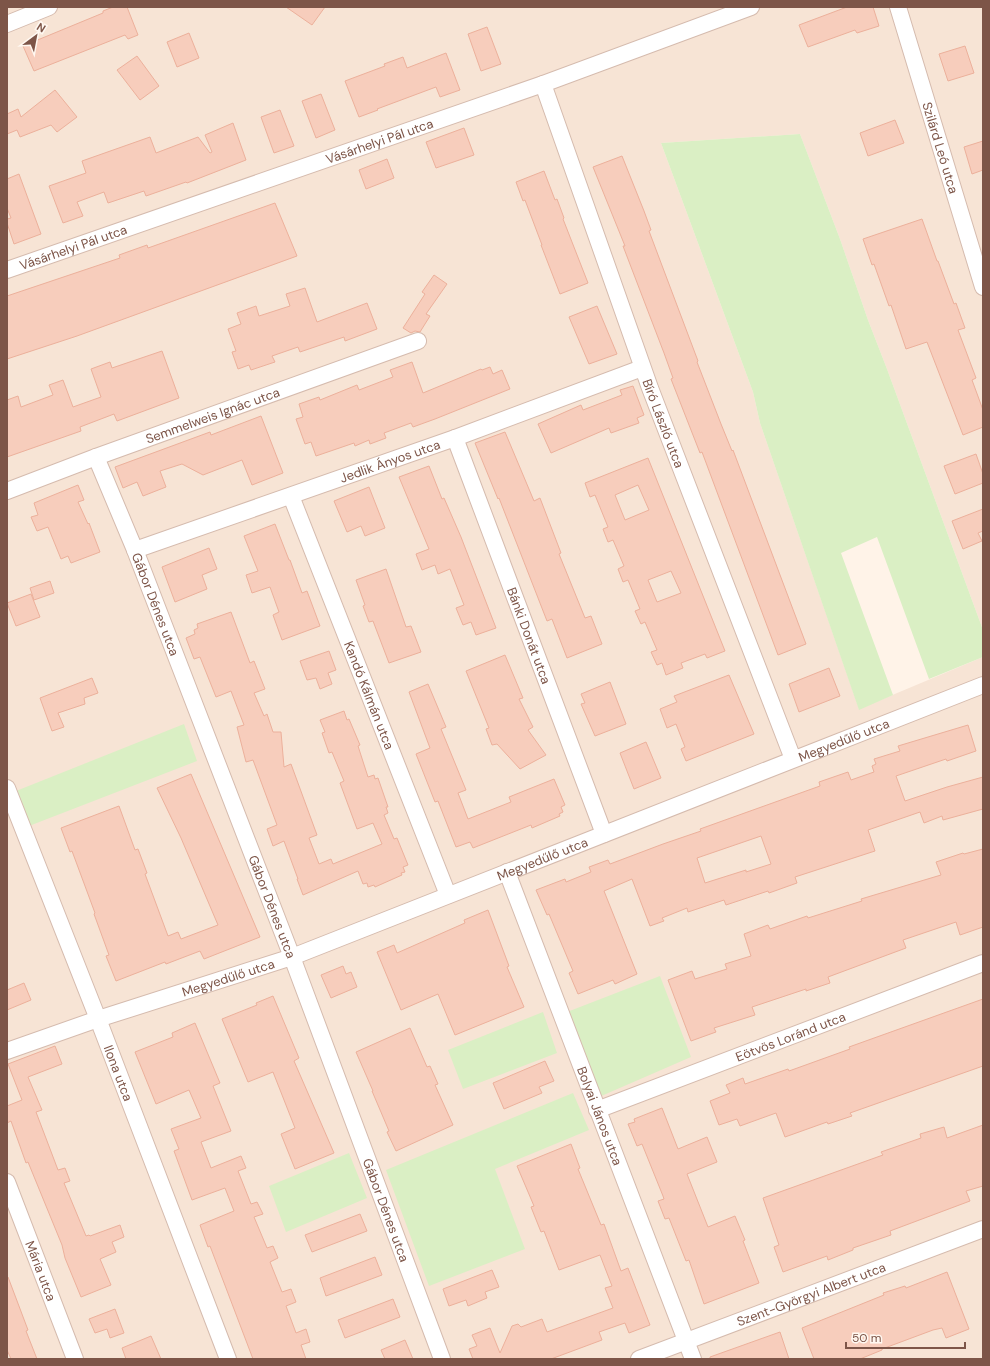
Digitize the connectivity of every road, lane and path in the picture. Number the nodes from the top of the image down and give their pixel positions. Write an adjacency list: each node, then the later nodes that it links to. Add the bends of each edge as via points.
1 (49, 7): 4 (street)
2 (751, 7): 5 (street, Vásárhelyi Pál utca)
3 (898, 7): 7 (street, Szilárd Leó utca)
4 (7, 24)
5 (543, 84): 6 (street, Vásárhelyi Pál utca); 9 (street, Bíró László utca)
6 (7, 270)
7 (983, 287)
8 (418, 341): 11 (street, Semmelweis Ignác utca)
9 (642, 368): 10 (street, Jedlik Ányos utca); 16 (street, Bíró László utca)
10 (455, 438): 13 (street, Jedlik Ányos utca); 18 (street, Bánki Donát utca)
11 (96, 457): 12 (street, Semmelweis Ignác utca); 14 (street, Gábor Dénes utca)
12 (7, 491)
13 (291, 496): 14 (street, Jedlik Ányos utca); 20 (street, Kandó Kálmán utca)
14 (135, 550): 21 (street, Gábor Dénes utca)
15 (983, 685): 16 (street, Megyedűlő utca)
16 (793, 759): 18 (street, Megyedűlő utca)
17 (7, 788): 23 (street, Ilona utca)
18 (604, 834): 19 (street, Megyedűlő utca)
19 (507, 872): 20 (street, Megyedűlő utca); 25 (street, Bolyai János utca)
20 (448, 895): 21 (street, Megyedűlő utca)
21 (292, 957): 23 (street, Megyedűlő utca); 31 (street, Gábor Dénes utca)
22 (983, 963): 25 (street, Eötvös Loránd utca)
23 (98, 1019): 24 (street, Megyedűlő utca); 30 (street, Ilona utca)
24 (7, 1051)
25 (597, 1110): 28 (street, Bolyai János utca)
26 (7, 1182): 29 (street, Mária utca)
27 (983, 1229): 28 (street, Szent-Györgyi Albert utca)
28 (686, 1341): 32 (street, Szent-Györgyi Albert utca); 33 (street, Bolyai János utca)
29 (75, 1359)
30 (228, 1359)
31 (442, 1359)
32 (639, 1359)
33 (693, 1359)

